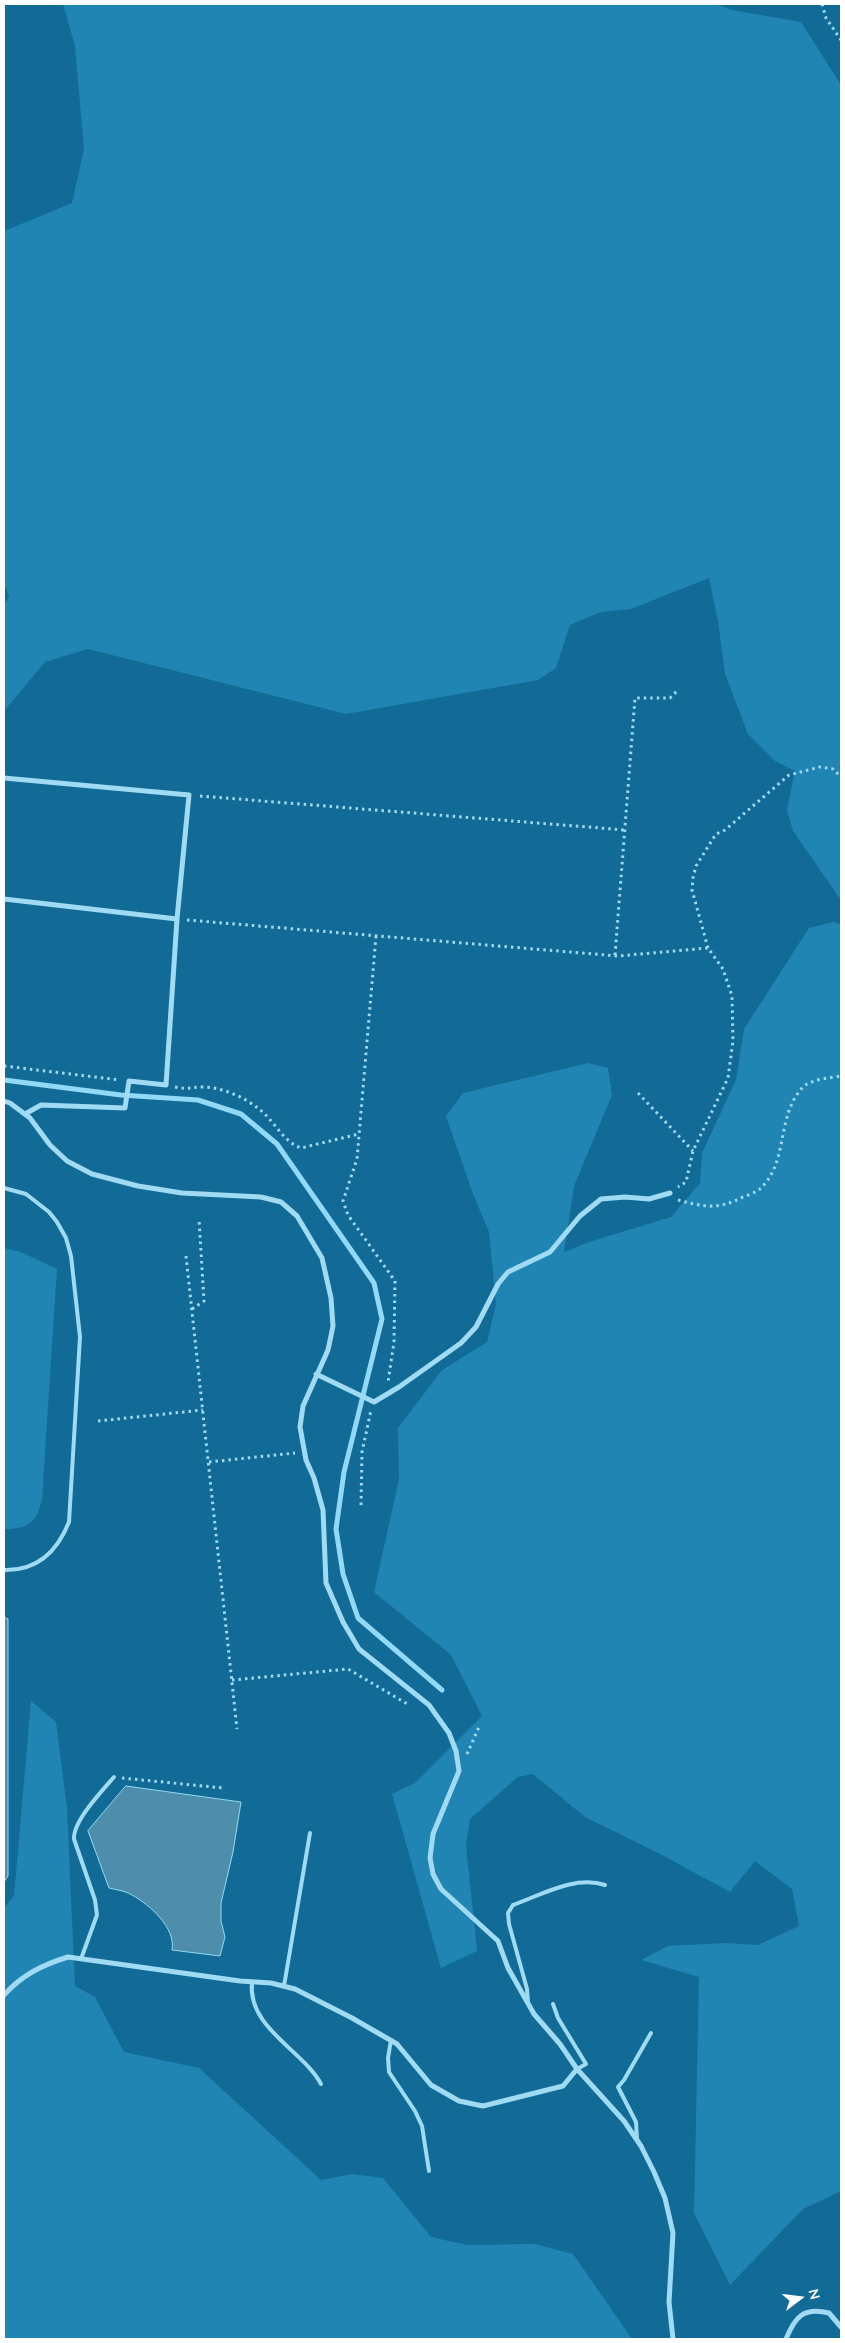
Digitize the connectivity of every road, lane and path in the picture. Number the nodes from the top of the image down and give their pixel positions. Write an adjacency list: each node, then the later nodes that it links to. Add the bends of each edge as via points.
1 (822, 4): 2 (path, via 826,18)
2 (841, 40)
3 (678, 691): 7 (path, via 670,698 635,698)
4 (841, 777): 11 (path, via 833,769 820,767 789,775 725,830 716,834 696,866 692,890)
5 (4, 778): 6 (street)
6 (189, 795): 7 (path); 9 (street)
7 (625, 830): 12 (path)
8 (4, 899): 9 (street)
9 (177, 919): 10 (path); 16 (street)
10 (376, 936): 12 (path); 20 (path)
11 (708, 948): 12 (path); 21 (path, via 723,969 732,996 732,1041 728,1078)
12 (615, 955)
13 (4, 1066): 15 (path)
14 (841, 1076): 23 (path, via 803,1087 789,1107 776,1166 760,1189 730,1204 706,1208 675,1200)
15 (129, 1081): 16 (street); 19 (street, via 125,1108 41,1105)
16 (166, 1085): 20 (path, via 187,1090 201,1087 223,1090 244,1099 272,1120 292,1144 301,1148)
17 (638, 1093): 21 (path)
18 (4, 1101): 19 (street)
19 (25, 1114): 27 (street, via 67,1161 92,1174 182,1193 261,1197 281,1202 297,1216 322,1258 331,1298 333,1326 328,1350)
20 (359, 1134): 28 (path, via 357,1159 343,1201 348,1215 394,1281 394,1342)
21 (693, 1151): 23 (path, via 686,1182)
22 (4, 1188): 35 (lane, via 26,1194 38,1202 57,1222 66,1238 80,1336 69,1522 51,1553 19,1570)
23 (670, 1193): 28 (street, via 649,1199 601,1199 580,1216 550,1252 508,1272 498,1284 476,1327 461,1343)
24 (199, 1219): 26 (path, via 204,1301)
25 (186, 1256): 26 (path)
26 (192, 1309): 30 (path)
27 (316, 1374): 29 (street); 32 (street, via 302,1406 300,1427)
28 (386, 1395): 29 (street)
29 (374, 1402): 34 (path, via 362,1452)
30 (203, 1410): 31 (path); 33 (path)
31 (98, 1421)
32 (305, 1452): 33 (path); 37 (street, via 323,1510 326,1583 343,1622 359,1649)
33 (209, 1462): 36 (path)
34 (361, 1504)
35 (4, 1570)
36 (232, 1680): 37 (path, via 348,1669 415,1708); 39 (path)
37 (428, 1705): 49 (street, via 449,1734 459,1771 433,1834 430,1858 433,1874 441,1889 498,1941 508,1968)
38 (479, 1727): 40 (path)
39 (237, 1729)
40 (469, 1749)
41 (114, 1777): 42 (path); 45 (lane, via 74,1831 97,1916)
42 (223, 1788)
43 (310, 1833): 47 (lane)
44 (605, 1885): 49 (lane, via 574,1883 513,1905 508,1913 509,1924)
45 (81, 1959): 46 (street); 48 (street, via 68,1957 47,1963 25,1975)
46 (252, 1982): 47 (street); 54 (lane, via 250,1995 259,2013 282,2043 314,2071)
47 (284, 1986): 52 (street)
48 (4, 1995)
49 (528, 2004): 53 (street)
50 (553, 2004): 53 (lane, via 586,2064)
51 (651, 2033): 55 (lane, via 618,2087 636,2122)
52 (391, 2040): 53 (street, via 431,2086 459,2101 483,2106 563,2086); 56 (lane, via 389,2072 422,2126)
53 (578, 2069): 55 (street)
54 (321, 2084)
55 (638, 2141): 58 (street, via 665,2198 673,2233 669,2302)
56 (429, 2171)
57 (841, 2327): 59 (street, via 829,2313 812,2311 793,2322)
58 (673, 2339)
59 (786, 2339)

